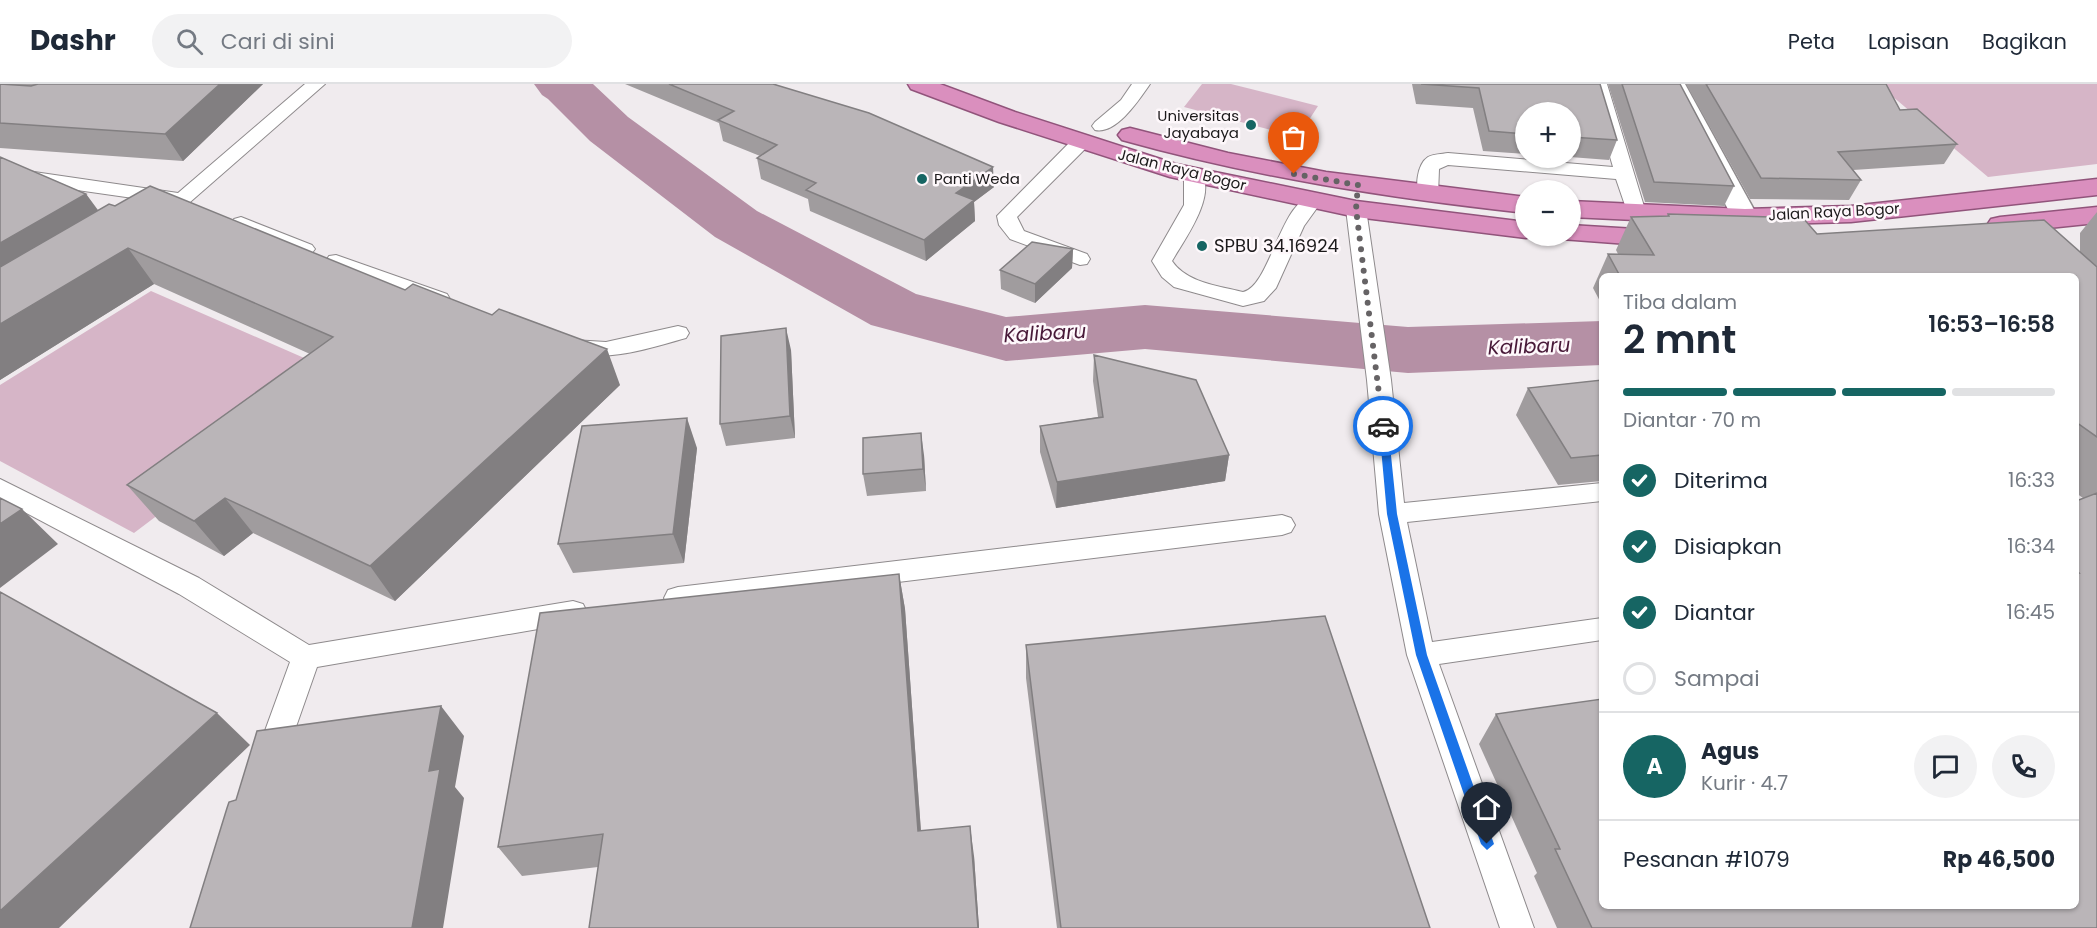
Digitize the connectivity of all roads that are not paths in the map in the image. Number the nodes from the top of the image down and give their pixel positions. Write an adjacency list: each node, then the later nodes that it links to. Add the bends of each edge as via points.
1 (316, 84): 15 (lane)
2 (920, 84): 8 (highway, Jalan Raya Bogor)
3 (981, 84): 7 (highway, Jalan Raya Bogor)
4 (1142, 84): 7 (lane, via 1128,104)
5 (1598, 84): 10 (lane)
6 (1674, 84): 23 (street)
7 (1101, 126): 14 (highway, Jalan Raya Bogor)
8 (1081, 142): 11 (highway, Jalan Raya Bogor); 30 (lane, via 1007,216 1017,235)
9 (0, 173): 15 (lane)
10 (1626, 174): 13 (lane, via 1435,160 1429,168); 20 (lane)
11 (1194, 176): 16 (highway, Jalan Raya Bogor); 16 (lane, via 1194,205 1162,261 1182,282 1243,299 1256,296 1265,288 1294,225)
12 (2097, 187): 23 (highway, Jalan Raya Bogor, via 1851,214)
13 (1428, 195): 14 (highway, Jalan Raya Bogor); 17 (highway, Jalan Raya Bogor)
14 (1357, 197): 16 (highway, Jalan Raya Bogor); 26 (highway, Jalan Raya Bogor); 37 (lane)
15 (182, 200): 18 (lane); 24 (lane)
16 (1312, 201)
17 (1515, 204)
18 (202, 208)
19 (1581, 210): 20 (highway, Jalan Raya Bogor)
20 (1636, 213): 23 (highway, Jalan Raya Bogor)
21 (2097, 215): 25 (highway)
22 (223, 216): 29 (lane)
23 (1745, 217)
24 (151, 218)
25 (1981, 227)
26 (1515, 228)
27 (1581, 234): 28 (highway)
28 (1695, 240)
29 (305, 249)
30 (1080, 259)
31 (336, 261): 32 (lane)
32 (455, 305)
33 (678, 333): 34 (lane, via 606,350 573,347)
34 (551, 339)
35 (0, 488): 43 (lane, via 189,586)
36 (1599, 492): 37 (lane)
37 (1392, 514): 42 (lane)
38 (1282, 525): 39 (lane)
39 (657, 600)
40 (599, 608): 43 (lane)
41 (1599, 629): 42 (lane)
42 (1421, 655): 45 (lane)
43 (306, 657): 44 (lane)
44 (260, 787)
45 (1517, 928)

